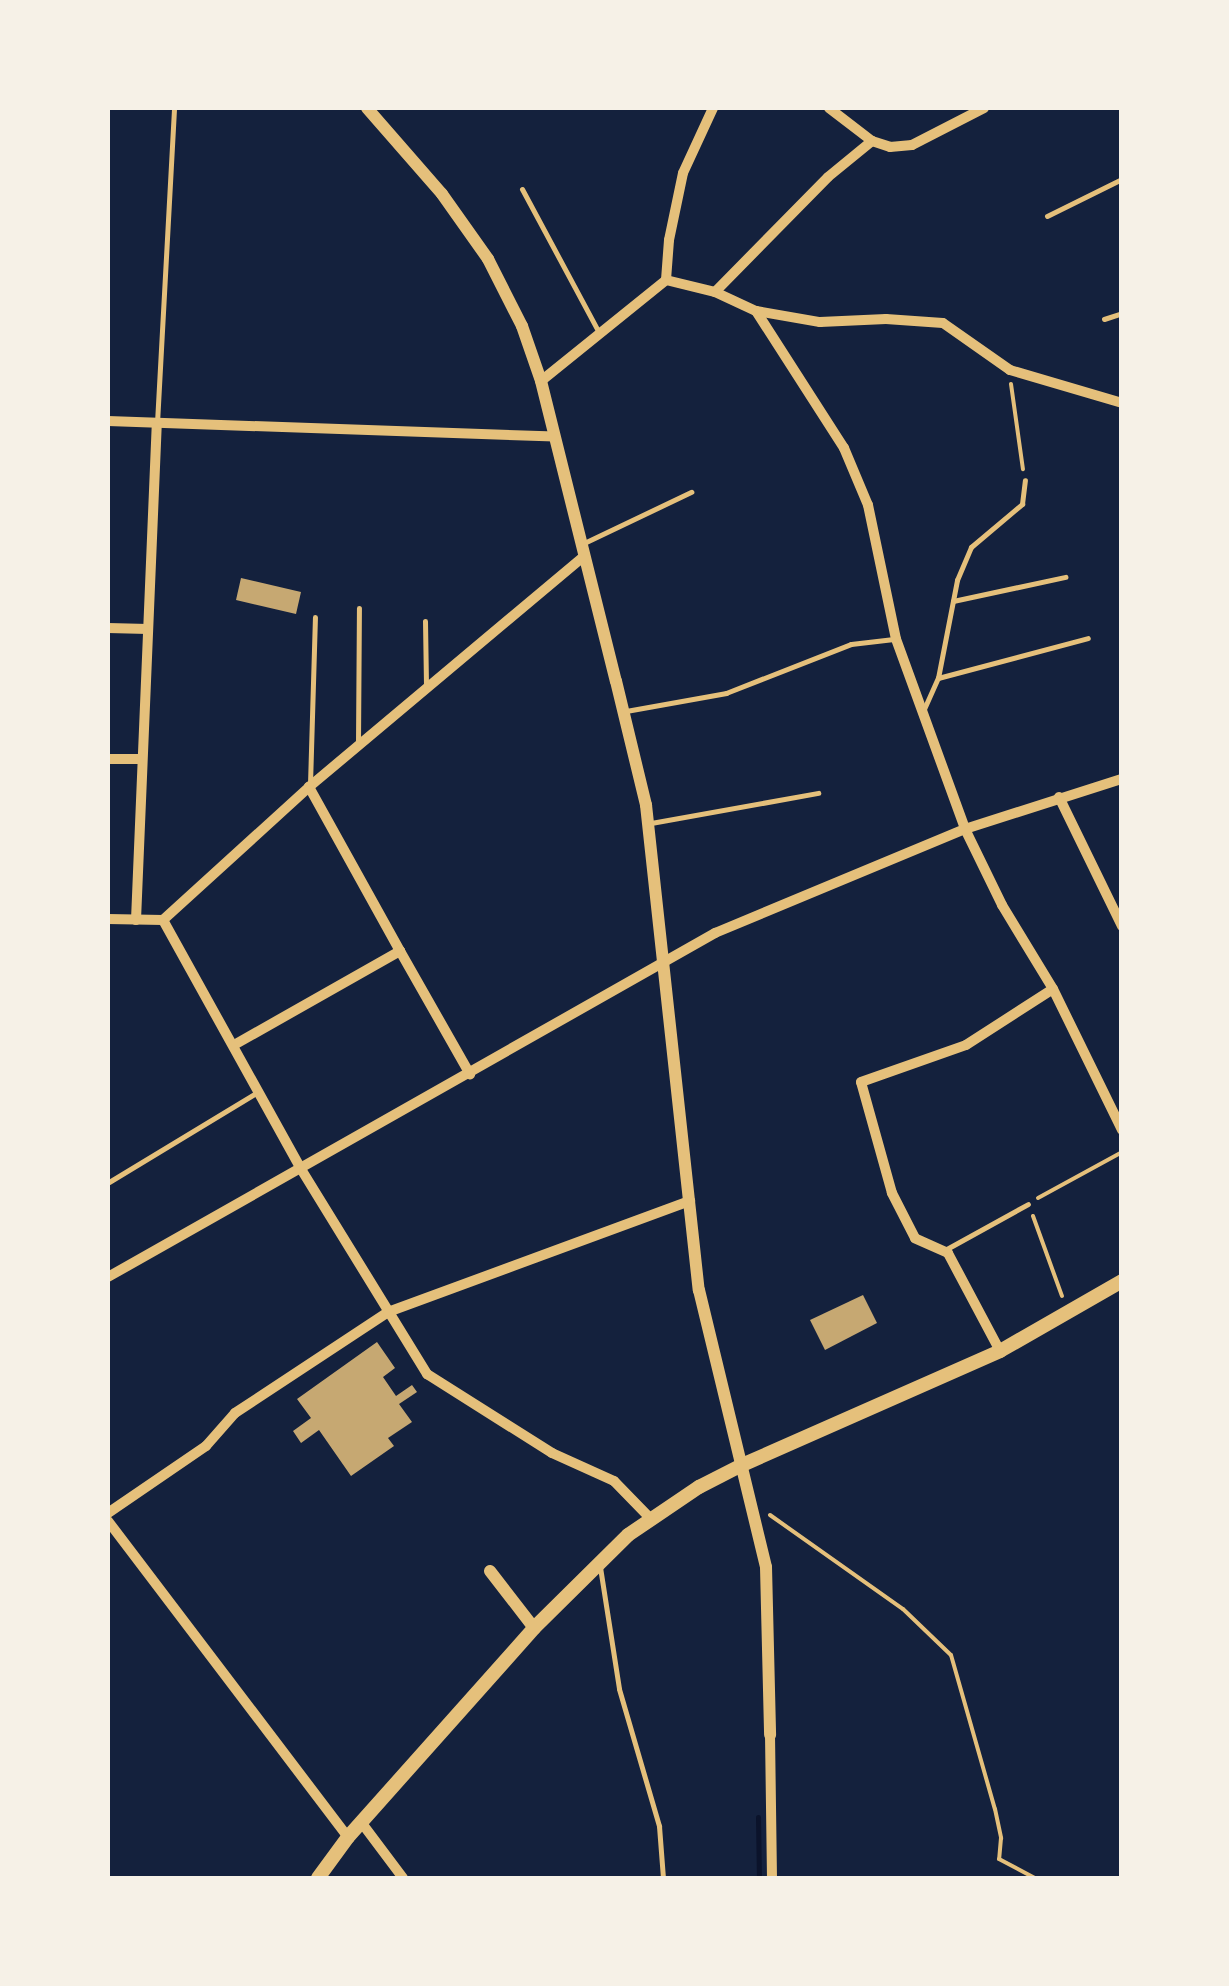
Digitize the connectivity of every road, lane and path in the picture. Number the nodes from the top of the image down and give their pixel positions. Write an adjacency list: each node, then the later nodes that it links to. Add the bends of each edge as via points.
1 (174, 108): 20 (lane)
2 (367, 108): 17 (street, via 488,259)
3 (713, 108): 10 (street, via 683,173)
4 (829, 108): 6 (street)
5 (984, 108): 6 (street, via 912,144)
6 (872, 141): 11 (street)
7 (1122, 178): 9 (lane)
8 (522, 189): 15 (lane)
9 (1048, 216)
10 (666, 280): 11 (street); 15 (street)
11 (715, 292): 12 (street)
12 (756, 311): 16 (street, via 820,322 943,323); 33 (street, via 856,476)
13 (1122, 313): 14 (lane)
14 (1104, 319)
15 (600, 334): 17 (street)
16 (1010, 370): 18 (street); 22 (path)
17 (541, 381): 21 (street)
18 (1122, 403)
19 (108, 421): 20 (street)
20 (157, 423): 21 (street); 31 (street)
21 (555, 437): 24 (street)
22 (1025, 480): 26 (lane, via 1022,504 971,547)
23 (691, 492): 24 (lane)
24 (583, 550): 35 (street); 37 (street)
25 (1065, 577): 26 (lane)
26 (953, 601): 34 (lane)
27 (359, 608): 38 (lane)
28 (315, 617): 42 (lane)
29 (425, 621): 35 (lane)
30 (108, 628): 31 (street)
31 (148, 629): 40 (street)
32 (1088, 638): 34 (lane)
33 (896, 639): 36 (street); 37 (lane, via 851,644 726,693)
34 (938, 678): 36 (lane)
35 (426, 690): 38 (street)
36 (924, 708): 46 (street)
37 (624, 711): 45 (street)
38 (358, 746): 42 (street)
39 (108, 759): 40 (street)
40 (142, 759): 48 (street)
41 (1122, 779): 44 (street)
42 (310, 788): 49 (street); 51 (street)
43 (818, 793): 45 (lane)
44 (1059, 796): 46 (street); 50 (street)
45 (648, 824): 52 (street)
46 (965, 829): 52 (street, via 715,933); 53 (street)
47 (108, 919): 48 (street)
48 (136, 920): 49 (street)
49 (163, 920): 54 (street)
50 (1122, 926)
51 (400, 951): 54 (street); 55 (street)
52 (666, 964): 55 (street); 61 (street)
53 (1054, 989): 57 (street); 63 (street, via 966,1045 861,1082 892,1194 915,1238)
54 (234, 1046): 56 (street)
55 (470, 1074): 59 (street)
56 (259, 1092): 59 (street); 60 (lane)
57 (1122, 1130)
58 (1122, 1152): 62 (path)
59 (300, 1169): 64 (street); 66 (street)
60 (109, 1182)
61 (690, 1200): 66 (street); 69 (street, via 699,1290)
62 (1028, 1204): 63 (lane); 67 (path)
63 (943, 1251): 68 (street)
64 (108, 1278)
65 (1122, 1281): 67 (main road)
66 (388, 1312): 71 (street, via 235,1413 206,1446); 72 (street, via 426,1374 552,1453 614,1481)
67 (1068, 1314): 68 (main road)
68 (1000, 1350): 69 (main road)
69 (742, 1465): 70 (street); 72 (main road)
70 (756, 1512): 77 (street, via 770,1600); 84 (path, via 775,1516 861,1577 943,1645 966,1697 1001,1838 999,1859)
71 (108, 1513)
72 (651, 1519): 74 (main road)
73 (108, 1522): 79 (street)
74 (599, 1560): 76 (main road); 82 (lane, via 619,1689 659,1826)
75 (490, 1571): 76 (street)
76 (534, 1628): 78 (main road)
77 (770, 1734): 83 (street)
78 (361, 1822): 79 (main road); 81 (street)
79 (348, 1836): 80 (main road)
80 (318, 1878)
81 (403, 1878)
82 (663, 1878)
83 (772, 1878)
84 (1034, 1878)

